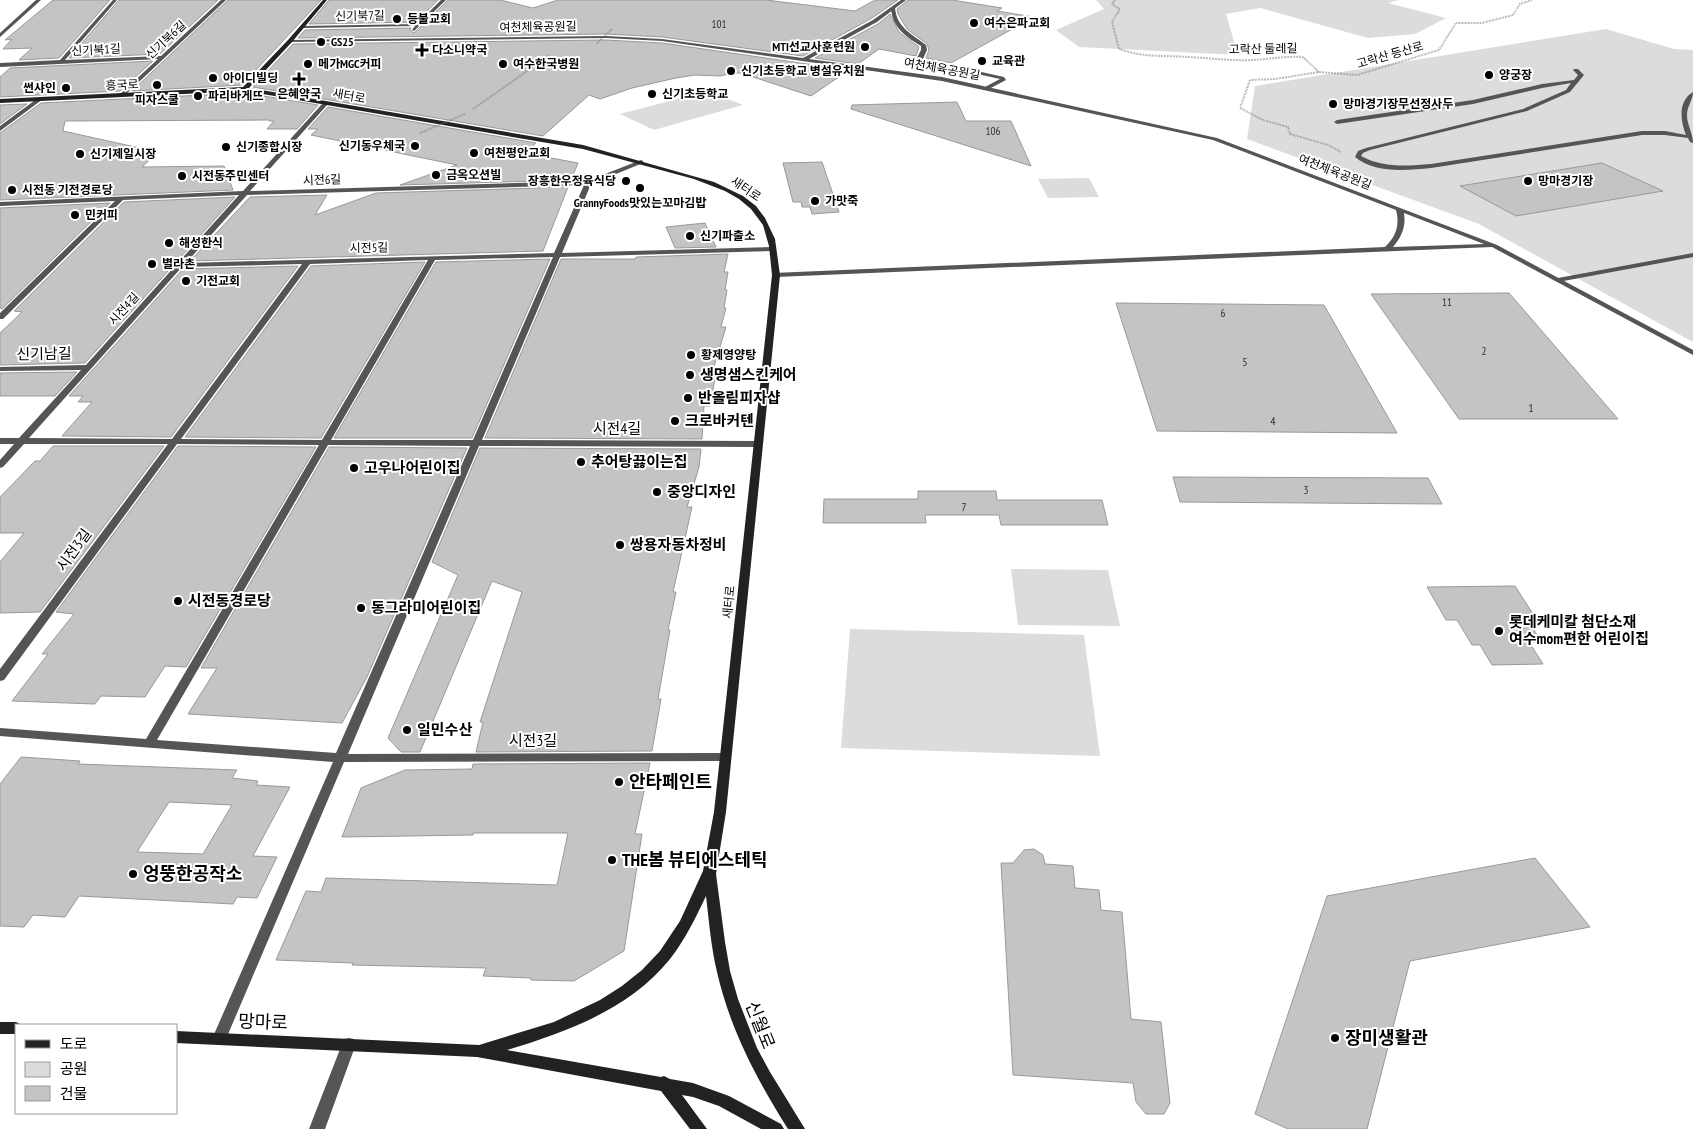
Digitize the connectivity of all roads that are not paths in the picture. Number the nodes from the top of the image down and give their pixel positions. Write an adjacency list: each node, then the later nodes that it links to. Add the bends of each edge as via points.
1 (39, 0): 10 (street)
2 (115, 0): 15 (street, 신기북1길)
3 (224, 0): 13 (street, 신기북6길)
4 (325, 0): 9 (street)
5 (444, 0): 8 (street)
6 (904, 0): 7 (street)
7 (893, 8): 14 (street); 19 (street, via 892,18 910,38 923,45 920,60 1002,78)
8 (417, 25): 9 (street, 신기북7길); 11 (street)
9 (303, 27): 12 (street)
10 (0, 36)
11 (408, 40): 12 (street, 여천체육공원길); 14 (street, 여천체육공원길, via 606,37 680,42)
12 (290, 41): 20 (street)
13 (161, 57): 15 (street, 신기북1길); 22 (street, 신기북6길)
14 (805, 60): 19 (street, 여천체육공원길)
15 (62, 62): 16 (street, 신기북1길)
16 (0, 64)
17 (1576, 70): 18 (street, via 1582,75)
18 (1576, 81): 26 (street, via 1473,102); 28 (street, via 1568,91 1525,110 1368,149 1360,152 1358,157 1374,164 1400,168 1642,133 1664,133)
19 (987, 88): 35 (street, 여천체육공원길, via 1215,140)
20 (244, 89): 22 (street, 흥국로); 25 (street, 새터로)
21 (1693, 94): 28 (street, via 1687,98 1683,111)
22 (122, 95): 23 (street, 흥국로)
23 (40, 99): 24 (street, 흥국로); 27 (street)
24 (0, 101)
25 (325, 104): 29 (street, 새터로, via 584,147); 31 (street, 시전4길)
26 (1337, 122)
27 (0, 129)
28 (1692, 140)
29 (641, 162): 30 (street, 시전6길); 39 (street, 새터로, via 707,181 738,197 763,219)
30 (588, 183): 31 (street, 시전6길); 40 (street)
31 (245, 193): 32 (street, 시전6길); 44 (street, 시전4길)
32 (121, 199): 34 (street, 시전6길); 47 (street)
33 (0, 204): 34 (street, 시전6길)
34 (10, 204): 36 (street)
35 (1398, 209): 37 (street, 여천체육공원길); 38 (street, via 1401,227)
36 (0, 212)
37 (1495, 246): 38 (street); 46 (street, 여천체육공원길)
38 (1387, 248): 45 (street)
39 (773, 249): 40 (street, 시전5길); 45 (street, 새터로)
40 (557, 255): 42 (street, 시전5길); 55 (street)
41 (1693, 255): 46 (street)
42 (433, 258): 43 (street, 시전5길); 54 (street)
43 (308, 261): 44 (street, 시전5길); 53 (street)
44 (181, 265): 49 (street, 시전4길)
45 (776, 275): 56 (street, 새터로)
46 (1558, 280): 48 (street, 여천체육공원길)
47 (0, 317)
48 (1693, 354)
49 (88, 367): 50 (street, 신기남길); 52 (street, 시전4길)
50 (0, 368)
51 (0, 441): 52 (street, 시전4길)
52 (22, 441): 53 (street, 시전4길); 57 (street)
53 (173, 442): 54 (street, 시전4길); 58 (street, 시전3길)
54 (324, 442): 55 (street, 시전4길); 60 (street)
55 (476, 443): 56 (street, 시전4길); 62 (street)
56 (758, 444): 61 (street, 새터로)
57 (0, 465)
58 (0, 677)
59 (0, 732): 60 (street, 시전3길)
60 (149, 743): 62 (street, 시전3길)
61 (725, 757): 62 (street, 시전3길); 63 (street, 새터로)
62 (340, 758): 67 (street)
63 (710, 870): 69 (street, via 679,934 659,962 625,992 574,1021 525,1039); 74 (street, 신월로, via 724,977 738,1025 764,1078)
64 (0, 1028): 65 (street)
65 (15, 1028)
66 (178, 1037): 67 (street, 망마로)
67 (219, 1039): 68 (street, 망마로)
68 (349, 1044): 69 (street, 망마로); 71 (street)
69 (478, 1051): 70 (street)
70 (664, 1084): 72 (street); 73 (street, via 724,1101)
71 (317, 1129)
72 (699, 1129)
73 (776, 1129)
74 (797, 1129)

